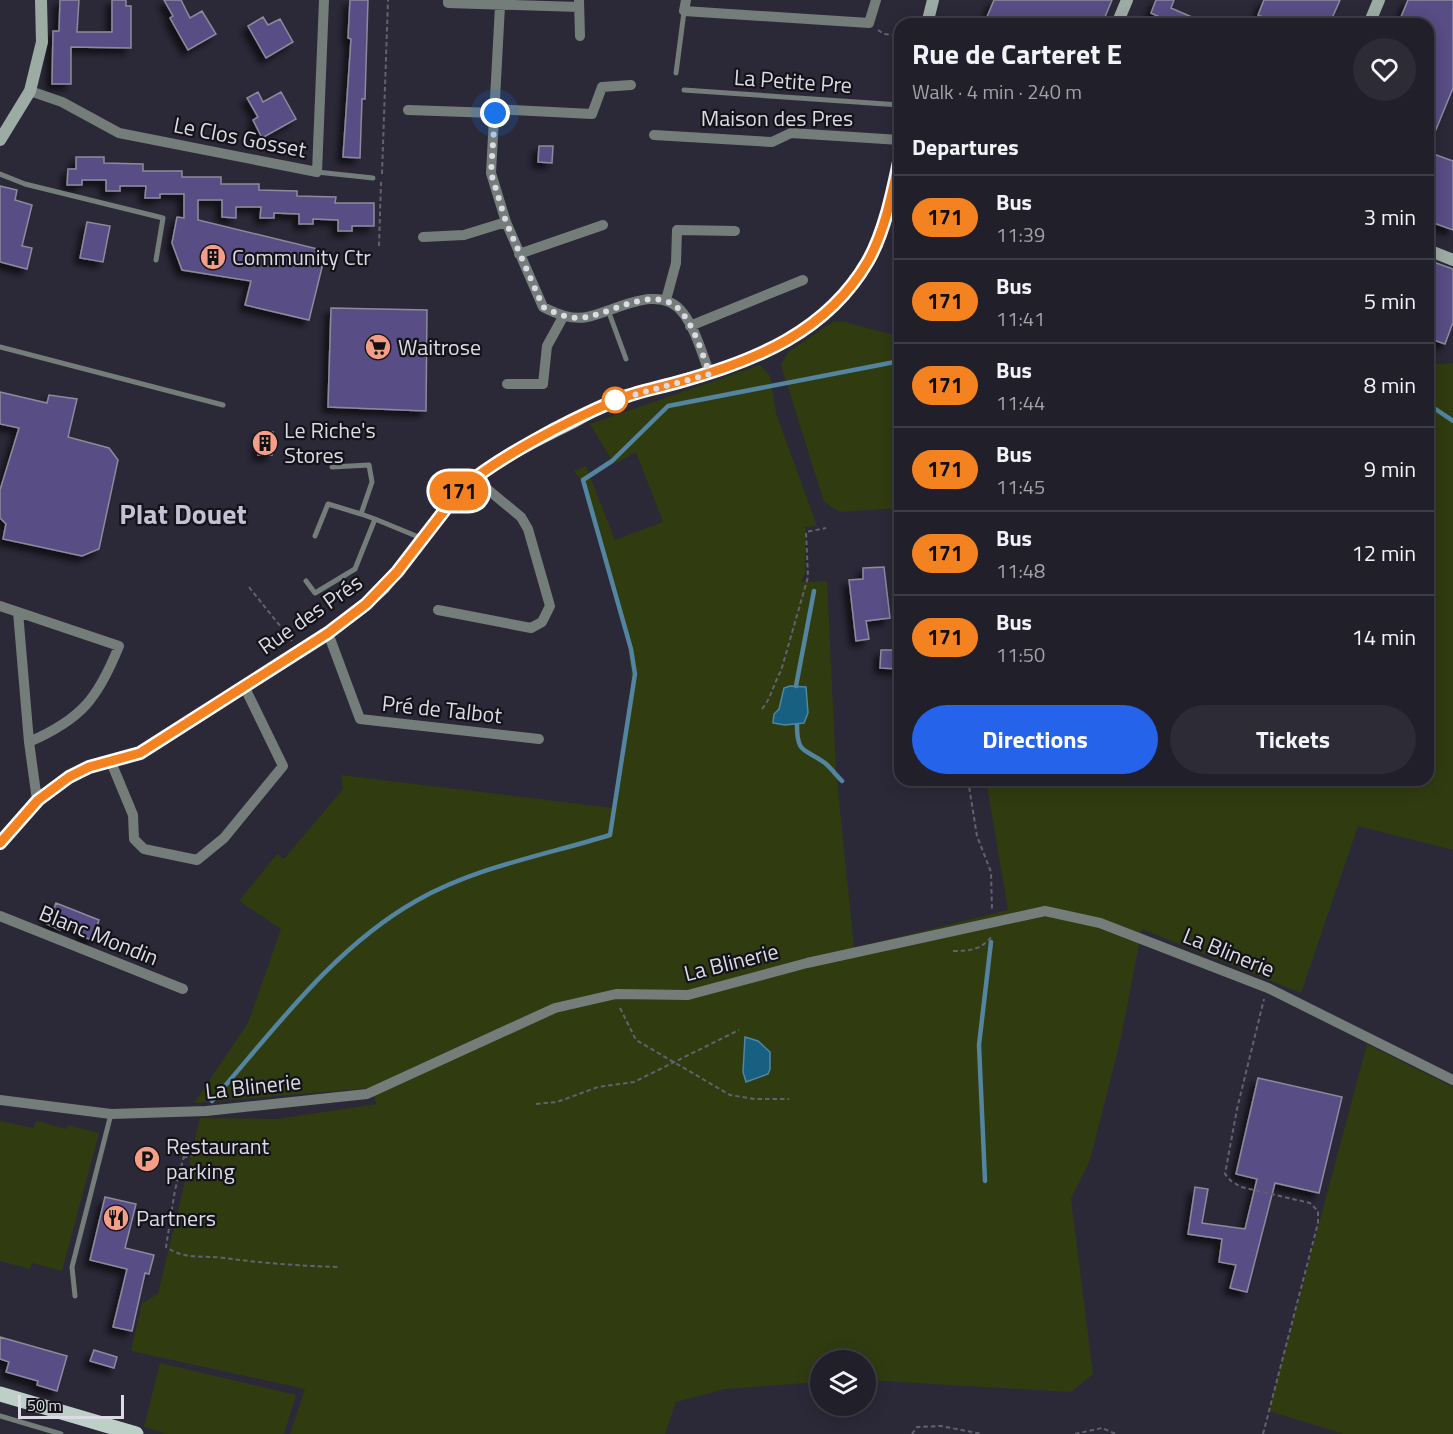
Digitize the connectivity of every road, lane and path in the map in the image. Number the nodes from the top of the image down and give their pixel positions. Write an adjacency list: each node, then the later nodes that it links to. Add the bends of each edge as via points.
1 (41, 0): 21 (main road, via 42,42)
2 (324, 0): 28 (street, Le Clos Gosset)
3 (388, 0): 36 (path)
4 (876, 0): 15 (street)
5 (933, 0): 12 (main road)
6 (1127, 0): 13 (main road)
7 (1379, 0): 14 (main road)
8 (448, 2): 10 (street)
9 (579, 4): 10 (street); 17 (street)
10 (500, 6): 24 (street)
11 (685, 6): 15 (street); 18 (lane)
12 (928, 18)
13 (1120, 18)
14 (1372, 18)
15 (869, 23): 16 (path, via 884,34)
16 (894, 35)
17 (580, 36)
18 (676, 73)
19 (631, 85): 24 (street, via 602,87 592,114)
20 (684, 90): 22 (lane, La Petite Pre)
21 (30, 91): 26 (main road); 28 (street, Le Clos Gosset, via 62,102 119,133)
22 (894, 105)
23 (408, 110): 24 (street)
24 (495, 111): 32 (street, via 491,173)
25 (654, 135): 27 (street, Maison des Pres, via 772,142 791,133)
26 (0, 140)
27 (894, 140)
28 (317, 172): 30 (lane)
29 (0, 174): 39 (lane, via 25,184 163,218)
30 (373, 178)
31 (894, 178): 48 (main road, Rue des Prés, via 869,260 839,302 807,330 767,352)
32 (506, 222): 35 (street, via 464,236); 38 (street)
33 (603, 225): 38 (street)
34 (735, 231): 42 (street, via 676,230 676,264)
35 (423, 237)
36 (379, 246)
37 (1434, 252): 40 (main road)
38 (519, 254): 44 (street, via 543,307)
39 (156, 260)
40 (1453, 260)
41 (803, 279): 45 (street)
42 (666, 300): 43 (street, via 639,301); 45 (street)
43 (608, 310): 44 (street, via 586,317); 47 (lane)
44 (563, 317): 49 (street, via 547,346 543,384)
45 (690, 326): 48 (street)
46 (0, 347): 50 (lane)
47 (626, 359)
48 (710, 374): 52 (main road, Rue des Prés, via 615,400)
49 (507, 384)
50 (223, 405)
51 (332, 467): 53 (lane, via 369,465 372,482)
52 (474, 478): 57 (main road, Rue des Prés); 61 (street, via 525,523 550,606 542,622 531,628)
53 (361, 514): 54 (lane); 56 (lane, via 328,504)
54 (375, 519): 57 (lane); 58 (lane, via 354,569 315,593)
55 (826, 528): 66 (path, via 806,532 808,577 781,671 771,699)
56 (315, 536)
57 (423, 539): 63 (main road, Rue des Prés, via 384,588)
58 (306, 581)
59 (249, 587): 64 (path)
60 (0, 606): 62 (street)
61 (438, 610)
62 (18, 612): 68 (street); 68 (street, via 119,645 106,678 87,706 60,729)
63 (328, 633): 64 (main road, Rue des Prés); 67 (street, Pré de Talbot, via 360,719)
64 (299, 649): 65 (main road, Rue des Prés)
65 (244, 686): 69 (main road, Rue des Prés, via 140,753); 69 (street, via 283,766 224,838 197,860 144,849 134,838 133,815)
66 (762, 709)
67 (539, 739)
68 (29, 742): 71 (street)
69 (111, 762): 71 (main road, Rue des Prés, via 69,777)
70 (969, 786): 74 (path, via 977,836 991,873)
71 (38, 800): 72 (main road, Rue des Prés)
72 (0, 843)
73 (0, 916): 77 (street, Blanc Mondin)
74 (995, 922): 75 (path, via 984,946); 76 (street, La Blinerie, via 1045,911 1101,923); 78 (street, La Blinerie, via 807,963 688,995)
75 (953, 951)
76 (1268, 988): 81 (street, La Blinerie); 99 (path, via 1225,1174 1241,1187 1310,1203 1318,1211 1318,1223)
77 (183, 989)
78 (616, 994): 80 (path, via 636,1040); 85 (street, La Blinerie, via 555,1008 367,1094 206,1111)
79 (739, 1030): 80 (path)
80 (672, 1062): 82 (path, via 730,1095); 84 (path, via 634,1082 598,1087 557,1102)
81 (1453, 1080)
82 (789, 1099)
83 (0, 1100): 85 (street, La Blinerie)
84 (536, 1104)
85 (111, 1114): 90 (lane, via 72,1267)
86 (188, 1141): 88 (path)
87 (235, 1145): 88 (path)
88 (183, 1158): 89 (path, via 166,1247 177,1255 270,1265)
89 (339, 1267)
90 (75, 1296)
91 (0, 1394): 94 (main road)
92 (0, 1416): 93 (lane)
93 (61, 1434)
94 (136, 1434)
95 (912, 1434): 96 (path, via 917,1427 940,1426)
96 (982, 1434)
97 (1075, 1434): 98 (path, via 1102,1428)
98 (1116, 1434)
99 (1263, 1434)

